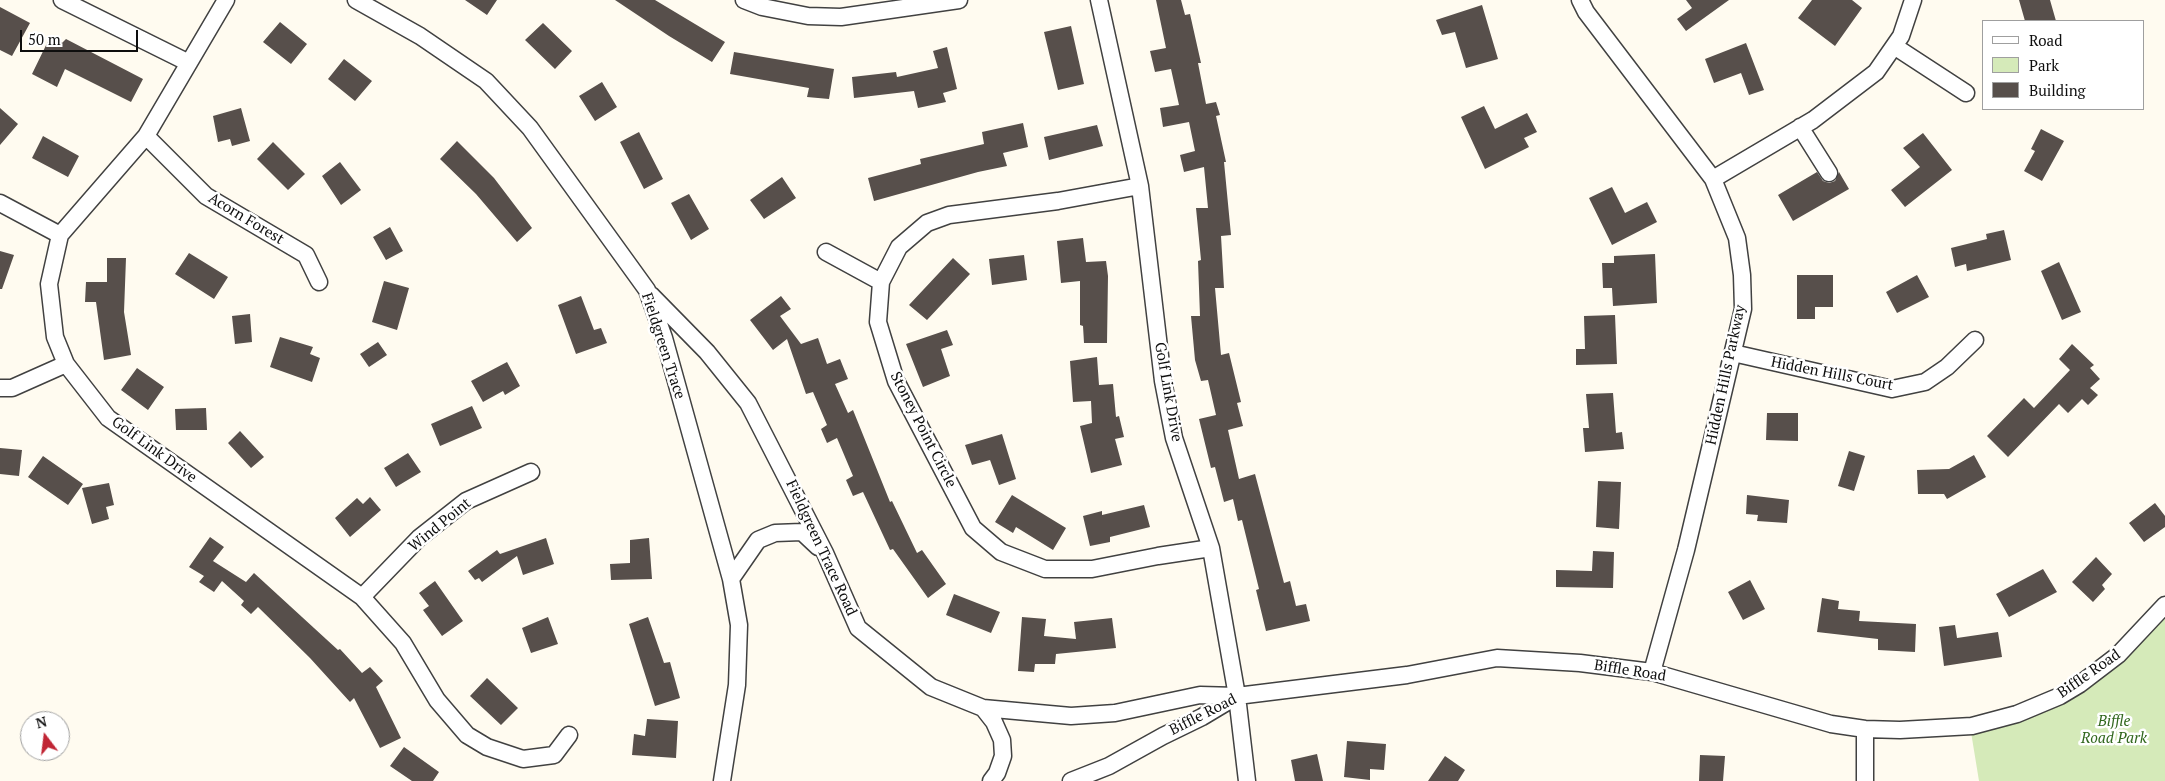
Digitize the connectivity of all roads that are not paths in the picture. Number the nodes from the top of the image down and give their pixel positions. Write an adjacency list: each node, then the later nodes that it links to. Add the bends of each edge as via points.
1 (62, 0): 10 (street)
2 (226, 0): 10 (street, Golf Link Drive)
3 (356, 0): 22 (street, Fieldgreen Trace, via 420,36 486,81 530,128)
4 (744, 0): 5 (street, via 808,16 841,17)
5 (960, 0)
6 (1099, 0): 16 (street, Golf Link Drive)
7 (1580, 0): 15 (street, Hidden Hills Parkway)
8 (1913, 0): 9 (street, via 1901,36)
9 (1894, 46): 11 (street); 12 (street, via 1876,72)
10 (189, 63): 13 (street, Golf Link Drive)
11 (1966, 93)
12 (1800, 128): 14 (street); 15 (street)
13 (146, 136): 18 (street, Golf Link Drive); 20 (street, Acorn Forest, via 206,196 306,254)
14 (1829, 173)
15 (1713, 178): 24 (street, Hidden Hills Parkway, via 1737,238 1742,275 1743,309)
16 (1140, 186): 21 (street, Stoney Point Circle, via 1058,201 948,215 926,223 899,247); 28 (street, Golf Link Drive, via 1163,381 1174,438)
17 (0, 203): 18 (street)
18 (60, 234): 25 (street, Golf Link Drive, via 49,284 55,337)
19 (826, 252): 21 (street)
20 (319, 282)
21 (881, 282): 28 (street, Stoney Point Circle, via 878,322 896,381 973,528 1002,552 1045,569 1092,569)
22 (646, 290): 29 (street, Fieldgreen Trace Road, via 707,352 748,403); 30 (street, Fieldgreen Trace, via 664,338)
23 (1975, 340): 24 (street, Hidden Hills Court, via 1948,367 1925,382 1892,389)
24 (1733, 353): 33 (street, Hidden Hills Parkway, via 1686,550)
25 (66, 364): 26 (street, via 12,388); 31 (street, Golf Link Drive, via 108,418)
26 (0, 388)
27 (531, 472): 31 (street, Wind Point, via 466,501 419,538)
28 (1211, 548): 34 (street, Golf Link Drive)
29 (825, 553): 30 (street, via 802,532 775,533 758,540); 35 (street, Fieldgreen Trace Road, via 858,628 931,687)
30 (731, 579): 38 (street, Fieldgreen Trace, via 739,626 737,685)
31 (362, 597): 37 (street, Golf Link Drive, via 403,643 437,700 468,734 487,747 523,759 554,755)
32 (2165, 605): 36 (street, Biffle Road, via 2135,639 2100,670 2039,706 1972,726)
33 (1652, 672): 34 (street, Biffle Road, via 1497,658 1407,674); 36 (street, Biffle Road, via 1831,724)
34 (1237, 696): 35 (street, Fieldgreen Trace Road, via 1200,694 1115,713 1071,716); 40 (street, Biffle Road, via 1109,766); 41 (street, Golf Link Drive)
35 (983, 708): 39 (street, via 1002,740 1003,756)
36 (1865, 729): 42 (street)
37 (569, 735)
38 (722, 781)
39 (991, 781)
40 (1071, 781)
41 (1247, 781)
42 (1865, 781)

